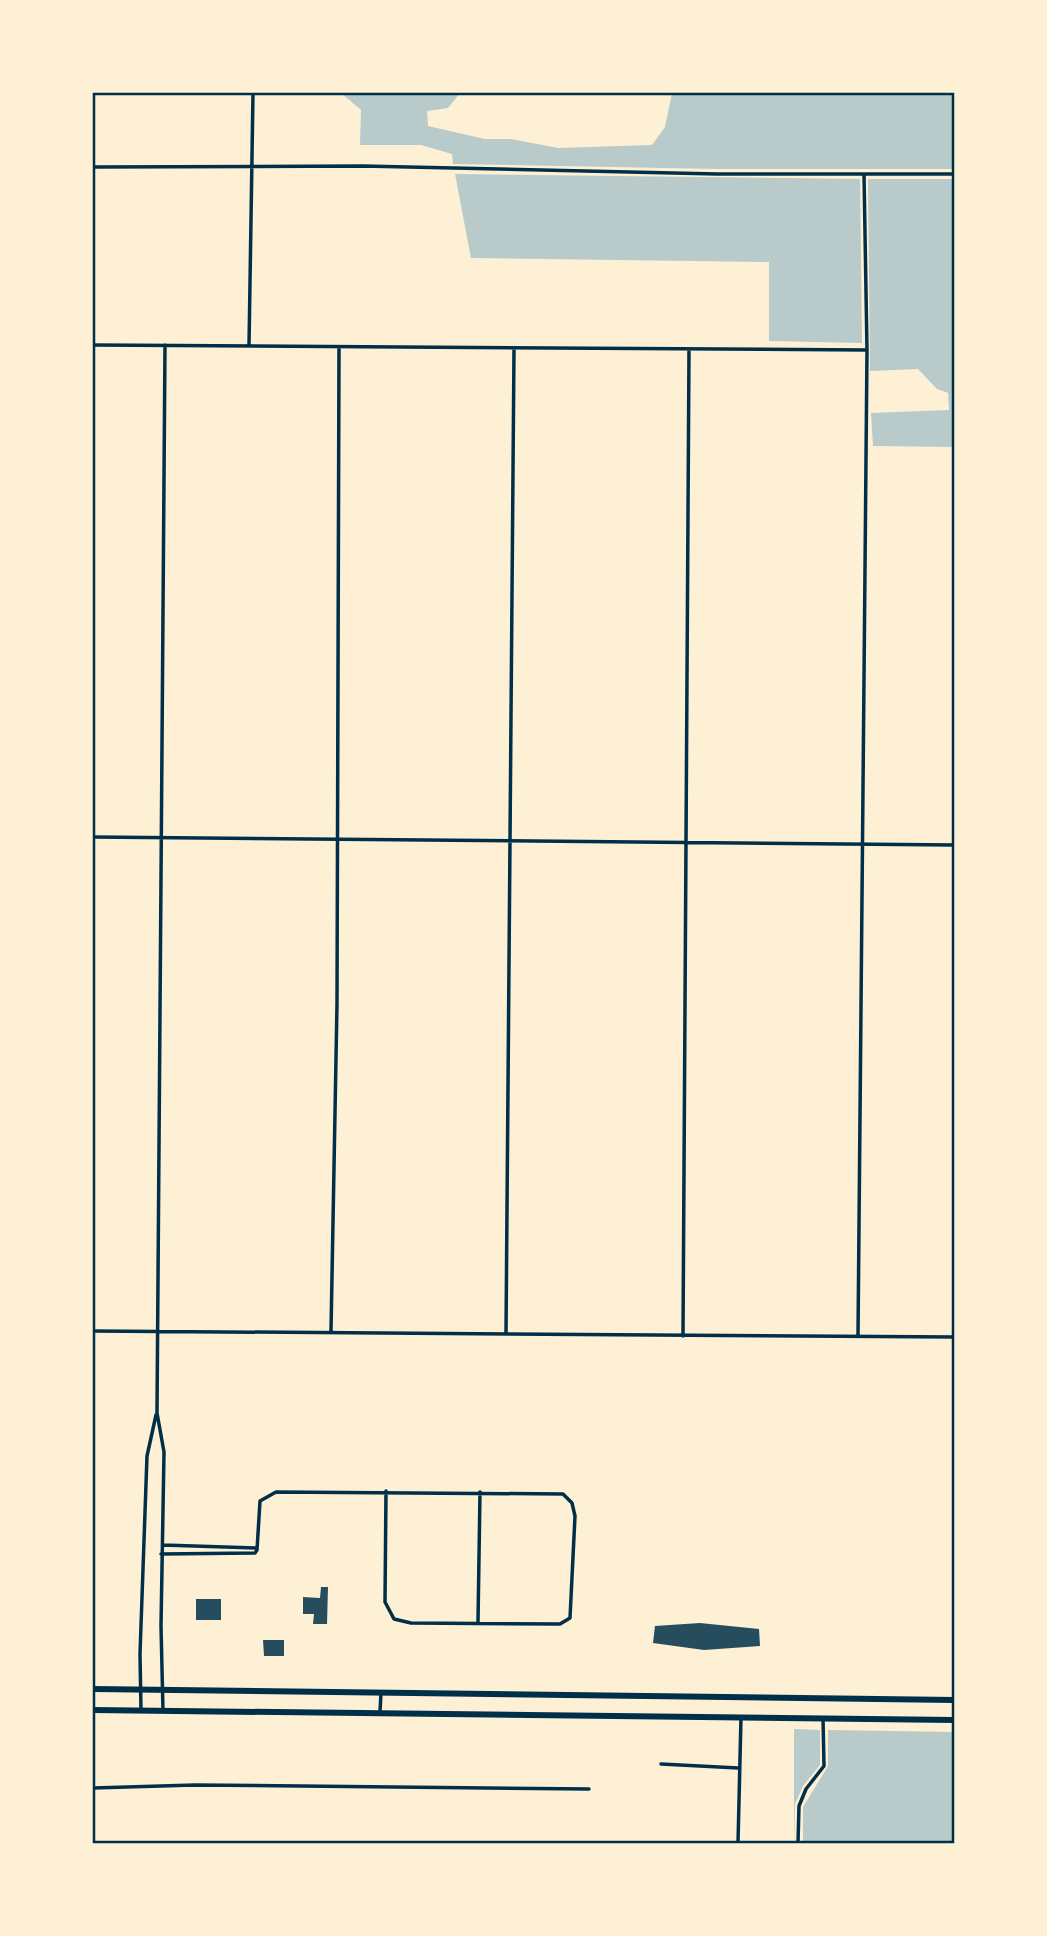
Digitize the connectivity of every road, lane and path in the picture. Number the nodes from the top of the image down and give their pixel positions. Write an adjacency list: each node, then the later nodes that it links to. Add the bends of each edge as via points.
1 (253, 93): 3 (street)
2 (93, 167): 3 (street)
3 (253, 167): 4 (street); 8 (street)
4 (864, 174): 5 (street); 12 (street)
5 (954, 174)
6 (93, 345): 7 (street)
7 (165, 345): 8 (street); 14 (street)
8 (249, 346): 9 (street)
9 (339, 347): 10 (street); 15 (street)
10 (514, 349): 11 (street); 16 (street)
11 (689, 349): 12 (street); 17 (street)
12 (867, 350): 18 (street)
13 (93, 837): 14 (street)
14 (161, 838): 15 (street); 21 (street)
15 (336, 838): 16 (street); 22 (street)
16 (509, 843): 17 (street); 23 (street)
17 (687, 843): 18 (street); 24 (street)
18 (863, 844): 19 (street); 25 (street)
19 (954, 845)
20 (93, 1331): 21 (street)
21 (158, 1331): 22 (street); 27 (street)
22 (331, 1331): 23 (street)
23 (506, 1334): 24 (street)
24 (683, 1336): 25 (street)
25 (858, 1336): 26 (street)
26 (954, 1337)
27 (157, 1413): 30 (street, via 164,1452); 35 (street, via 147,1455)
28 (386, 1491): 29 (street); 31 (street, via 268,1494 257,1513); 33 (street, via 384,1602 390,1615 411,1623)
29 (480, 1492): 33 (street); 33 (street, via 563,1494 572,1503 575,1516 570,1618 560,1624)
30 (162, 1545): 31 (street, via 254,1546); 32 (street)
31 (257, 1550): 32 (street)
32 (161, 1553): 36 (street)
33 (478, 1623)
34 (93, 1689): 35 (highway)
35 (140, 1690): 36 (highway); 40 (street)
36 (163, 1691): 37 (highway); 41 (street)
37 (382, 1693): 38 (highway); 42 (street)
38 (954, 1700)
39 (93, 1710): 40 (highway)
40 (141, 1711): 41 (highway)
41 (163, 1711): 42 (highway)
42 (380, 1713): 43 (highway)
43 (741, 1717): 44 (highway); 47 (street)
44 (823, 1718): 45 (highway); 51 (street, via 824,1766 799,1806)
45 (954, 1720)
46 (661, 1764): 47 (street)
47 (738, 1768): 50 (street)
48 (93, 1788): 49 (street)
49 (589, 1789)
50 (738, 1843)
51 (798, 1843)

